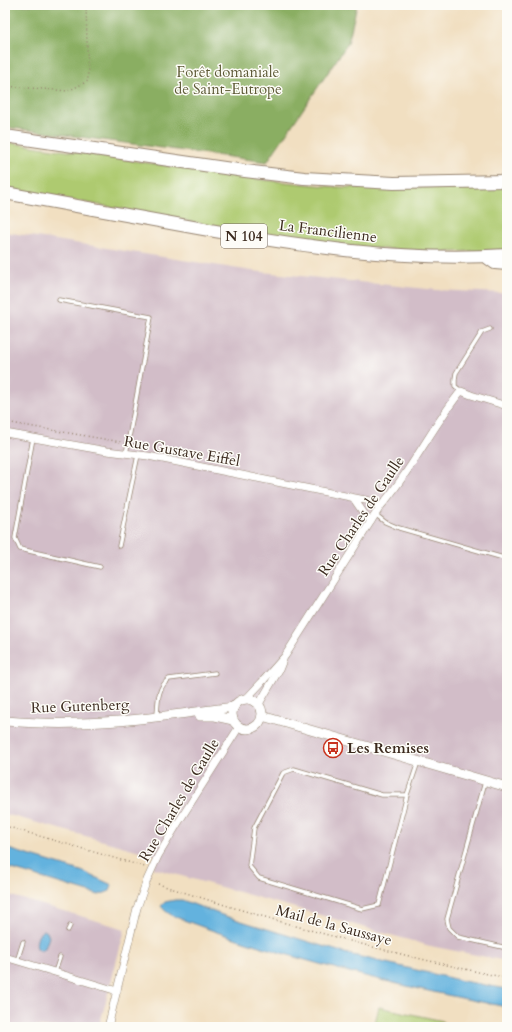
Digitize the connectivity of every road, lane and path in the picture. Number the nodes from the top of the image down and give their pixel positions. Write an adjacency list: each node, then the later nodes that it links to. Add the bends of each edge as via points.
1 (86, 5): 2 (path, via 88,81 68,91)
2 (5, 86)
3 (5, 136): 6 (highway, via 304,178 394,183)
4 (507, 176): 6 (highway)
5 (507, 181): 6 (highway)
6 (483, 182)
7 (5, 193): 9 (highway, La Francilienne / N 104, via 233,234 333,249 420,256)
8 (507, 255): 9 (highway, La Francilienne / N 104)
9 (485, 256): 10 (highway, via 495,263)
10 (507, 264)
11 (59, 300): 17 (lane, via 151,317)
12 (490, 329): 13 (lane, via 482,332 456,373 455,386)
13 (461, 391): 14 (street); 20 (street, Rue Charles de Gaulle)
14 (507, 406)
15 (5, 433): 16 (street, Rue Gustave Eiffel)
16 (33, 438): 17 (street, Rue Gustave Eiffel); 24 (lane, via 15,538 20,549)
17 (126, 454): 18 (street, Rue Gustave Eiffel)
18 (138, 455): 19 (street, Rue Gustave Eiffel); 22 (lane)
19 (354, 499): 20 (street, Rue Gustave Eiffel, via 370,501); 21 (street, via 365,515)
20 (380, 507): 21 (street, Rue Charles de Gaulle)
21 (373, 517): 23 (lane, via 399,528); 25 (street, Rue Charles de Gaulle)
22 (119, 546)
23 (507, 559)
24 (100, 567)
25 (284, 656): 27 (street, Rue Charles de Gaulle); 28 (street, Rue Charles de Gaulle, via 279,670)
26 (215, 673): 31 (lane, via 169,679 164,682 158,694)
27 (246, 699): 28 (street); 29 (street)
28 (259, 704): 30 (street)
29 (234, 707): 31 (street, Rue Gutenberg); 33 (street, via 232,712)
30 (262, 716): 33 (street, via 254,727 248,729); 34 (street)
31 (156, 717): 32 (street, Rue Gutenberg, via 83,723); 33 (street, Rue Gutenberg, via 215,716)
32 (5, 721)
33 (236, 723): 48 (street, Rue Charles de Gaulle, via 158,856 147,880 137,908)
34 (418, 761): 35 (street); 37 (lane)
35 (486, 781): 36 (street); 42 (lane, via 446,919 449,928 458,937)
36 (507, 787)
37 (407, 795): 37 (lane, via 379,905 362,909 259,878 249,866 254,828 283,774 294,769 382,795)
38 (5, 826): 39 (path)
39 (147, 868)
40 (158, 884): 47 (path, Mail de la Saussaye, via 248,913 351,941)
41 (23, 942): 45 (lane)
42 (507, 948)
43 (5, 957): 45 (street)
44 (60, 957): 46 (lane)
45 (17, 961): 46 (street)
46 (55, 972): 48 (street)
47 (507, 978)
48 (117, 991): 49 (street, Rue Charles de Gaulle)
49 (108, 1027)

